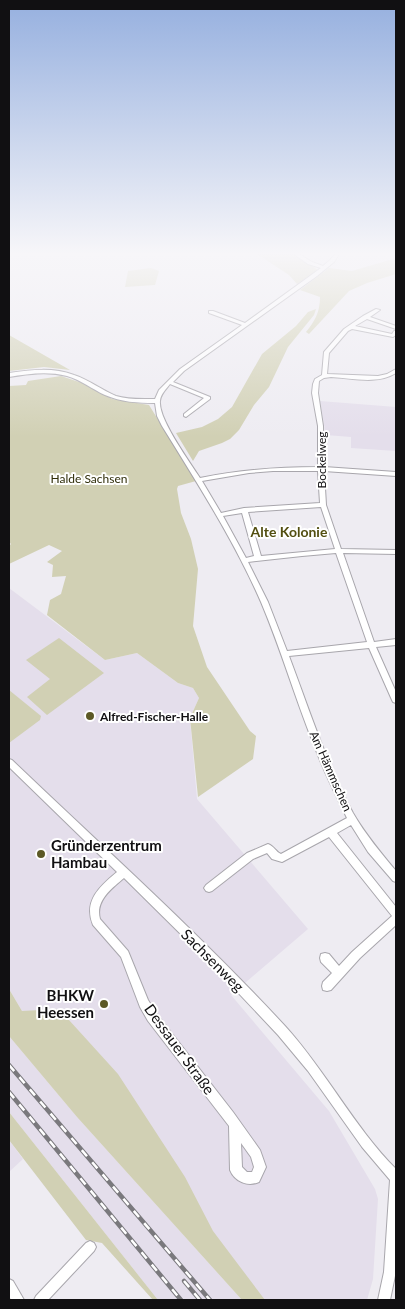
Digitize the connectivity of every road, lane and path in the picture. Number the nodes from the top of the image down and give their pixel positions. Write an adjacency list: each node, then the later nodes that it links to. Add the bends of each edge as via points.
1 (219, 315): 5 (street)
2 (260, 315): 5 (street)
3 (370, 315): 4 (street)
4 (365, 318): 6 (street); 7 (street)
5 (246, 325): 12 (street)
6 (351, 327): 8 (street, via 393,336); 11 (street, via 326,353)
7 (396, 328)
8 (396, 332)
9 (396, 371): 11 (street, via 393,375 376,378)
10 (9, 375): 13 (street, via 55,372 74,377 114,397)
11 (324, 375): 15 (street, Bockelweg, via 315,384 322,428)
12 (168, 382): 13 (street); 14 (street, via 208,398)
13 (157, 402): 17 (street, Am Hämmschen, via 160,416)
14 (186, 415)
15 (321, 468): 16 (street); 17 (street, via 259,469); 18 (street, Bockelweg)
16 (396, 474)
17 (198, 480): 20 (street, Am Hämmschen)
18 (323, 505): 19 (street); 21 (street, Bockelweg)
19 (244, 510): 20 (street); 23 (street)
20 (219, 514): 24 (street, Am Hämmschen)
21 (338, 550): 22 (street); 23 (street); 26 (street, Bockelweg)
22 (396, 552)
23 (258, 558): 24 (street)
24 (244, 560): 27 (street, Am Hämmschen)
25 (396, 642): 26 (street)
26 (371, 644): 27 (street); 28 (street, Bockelweg)
27 (285, 654): 30 (street, Am Hämmschen, via 313,731)
28 (396, 700)
29 (9, 762): 32 (street, Sachsenweg)
30 (353, 819): 31 (street); 33 (street, Am Hämmschen, via 373,852)
31 (330, 831): 34 (street, via 282,858 268,848 250,856); 35 (street)
32 (124, 873): 40 (street, Dessauer Straße, via 104,889 96,902 96,922 125,954 152,1017); 41 (street, Sachsenweg, via 283,1032)
33 (396, 878)
34 (209, 888)
35 (396, 914)
36 (396, 919): 38 (street)
37 (325, 958): 38 (street)
38 (339, 973): 39 (street)
39 (328, 986)
40 (235, 1126)
41 (396, 1177): 46 (street, via 392,1248)
42 (90, 1248): 45 (street)
43 (9, 1285): 44 (street)
44 (18, 1300)
45 (40, 1300)
46 (384, 1300)

